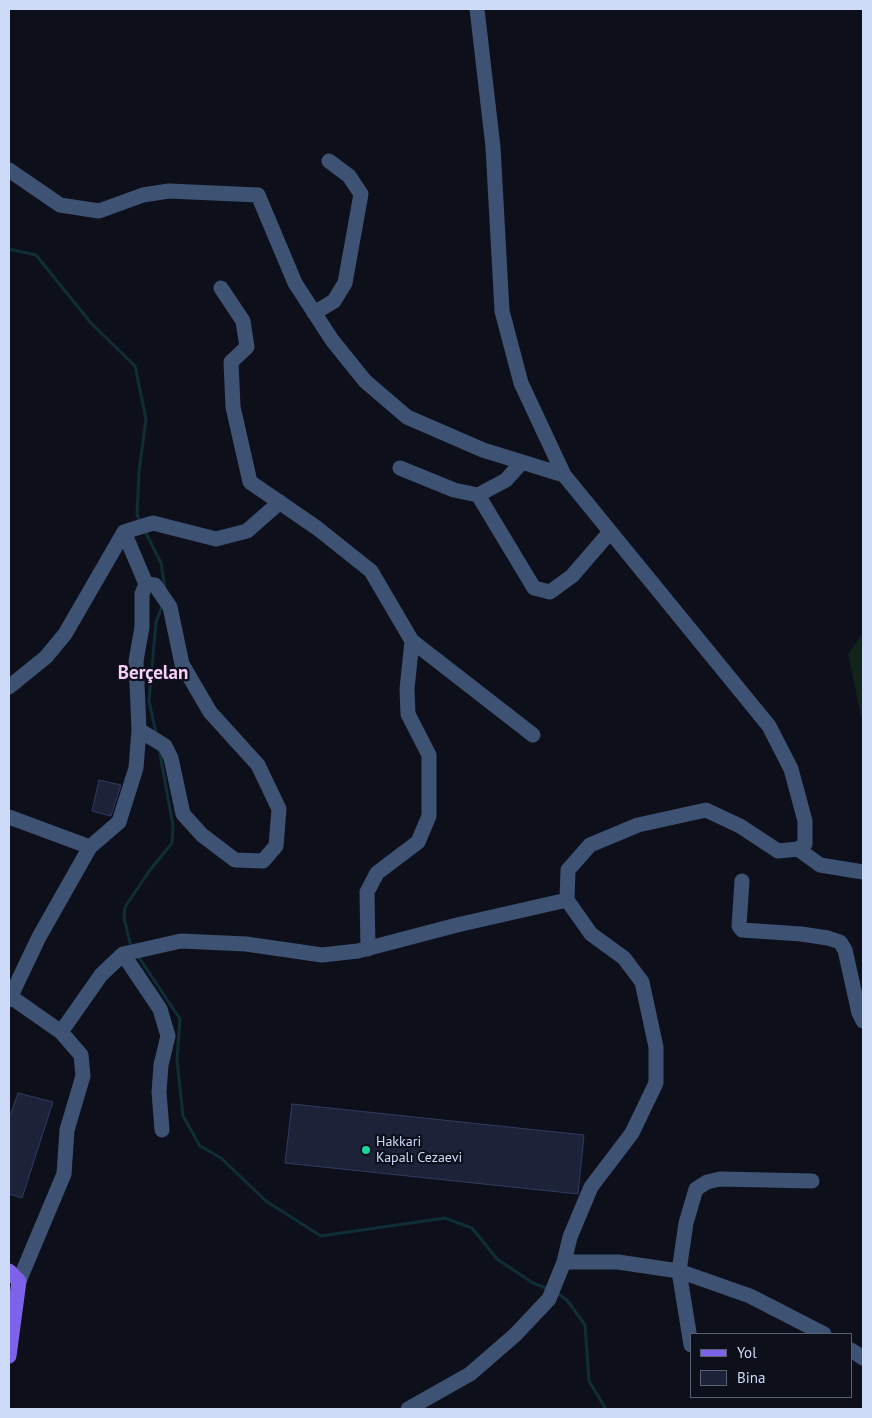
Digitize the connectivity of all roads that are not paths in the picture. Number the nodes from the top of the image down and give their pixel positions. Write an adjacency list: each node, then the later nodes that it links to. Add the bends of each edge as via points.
1 (477, 9): 8 (street, via 493,147 502,311 521,383)
2 (329, 161): 5 (street, via 349,176 361,194 345,283 334,301)
3 (9, 170): 5 (street, via 60,205 99,211 169,191 258,194 294,282)
4 (221, 288): 10 (street, via 243,321 247,347 232,362 233,407 250,482)
5 (314, 313): 6 (street, via 365,380 407,417 483,450)
6 (522, 462): 8 (street); 9 (street, via 506,480)
7 (400, 468): 9 (street, via 454,490)
8 (564, 475): 12 (street)
9 (478, 495): 12 (street, via 534,588 550,592 572,576)
10 (280, 502): 11 (street, via 247,531 216,538 154,523); 14 (street, via 318,528 371,572)
11 (124, 532): 13 (street); 15 (street, via 65,634 46,657)
12 (610, 532): 20 (street, via 769,726 791,769 805,822 805,844)
13 (146, 584): 16 (street, via 142,594 142,627 136,661); 16 (street, via 154,585 170,607 186,672 210,712 258,765 279,809 276,846 263,861 235,860 202,836 182,814 171,758 165,746)
14 (412, 641): 17 (street); 24 (street, via 408,714 430,755 430,816 418,842 377,873 366,892)
15 (9, 686)
16 (139, 730): 19 (street, via 136,768 118,822)
17 (533, 735)
18 (9, 817): 19 (street)
19 (90, 847): 26 (street)
20 (798, 850): 21 (street, via 820,865); 23 (street, via 778,851 740,826 706,810 638,825 590,845 568,870)
21 (863, 872)
22 (742, 882): 27 (street, via 739,926 742,930 801,934 840,942)
23 (567, 900): 24 (street); 31 (street, via 591,934 624,958 642,982 656,1047 656,1083 632,1133 591,1187 570,1237)
24 (368, 949): 25 (street, via 322,955 246,944 181,941)
25 (123, 954): 28 (street, via 101,976); 29 (street, via 160,1009 168,1036 160,1083)
26 (10, 999): 28 (street)
27 (863, 1021)
28 (61, 1032): 33 (street, via 81,1055 83,1076 67,1130 64,1174)
29 (162, 1130)
30 (812, 1181): 32 (street, via 720,1179 696,1189 686,1223)
31 (564, 1262): 32 (street, via 618,1262); 39 (street, via 549,1298 515,1335 470,1374)
32 (679, 1271): 34 (street, via 750,1296); 35 (street)
33 (14, 1276): 37 (main road)
34 (822, 1333)
35 (690, 1339)
36 (852, 1351): 38 (street)
37 (9, 1356)
38 (863, 1358)
39 (408, 1409)

